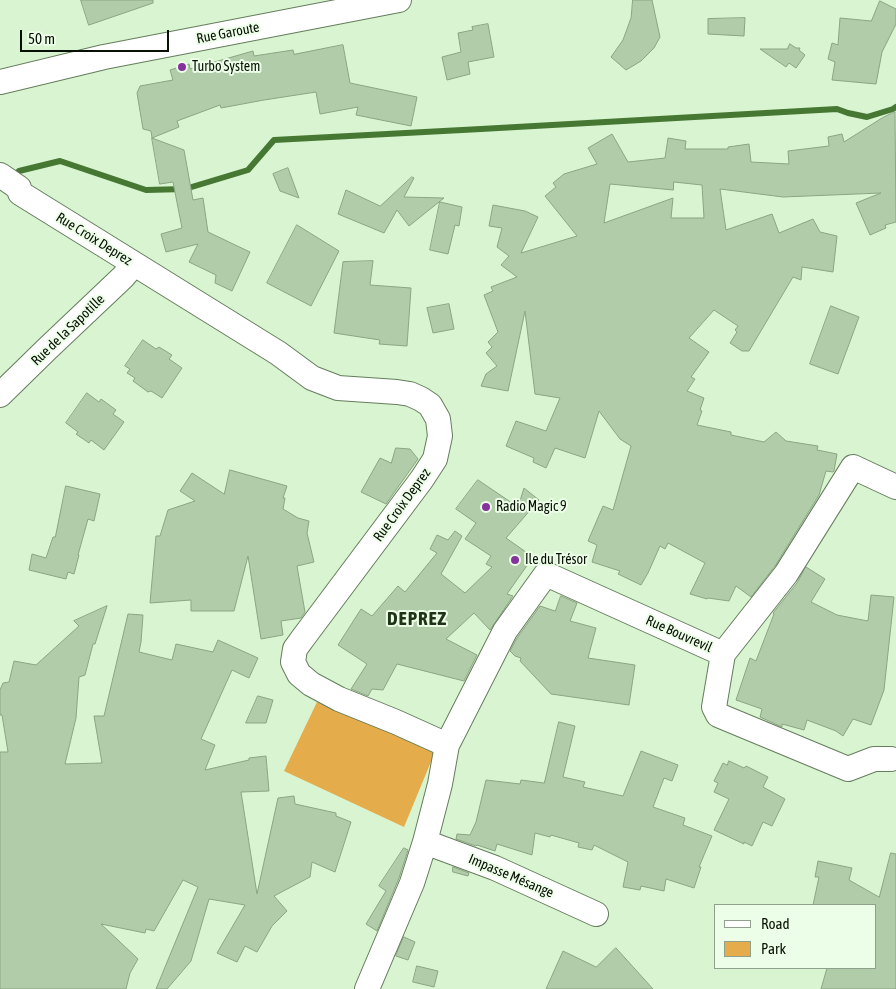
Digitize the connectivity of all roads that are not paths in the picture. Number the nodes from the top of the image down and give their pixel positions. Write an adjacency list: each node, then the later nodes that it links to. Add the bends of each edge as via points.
1 (398, 0): 2 (street, Rue Garoute, via 104,57)
2 (0, 82)
3 (0, 175): 4 (street, Rue Croix Deprez, via 19,188 20,193)
4 (134, 264): 5 (street, Rue de la Sapotille); 8 (street, Rue Croix Deprez, via 312,378 338,388 410,394 430,405 438,418 440,436 435,459 295,649 293,662 299,674 310,684)
5 (0, 395)
6 (896, 487): 7 (street, via 854,467 786,574)
7 (723, 654): 8 (street, Rue Bouvrevil, via 546,574 505,631); 9 (street, Rue Bouvrevil, via 714,707 718,714 848,769 874,759)
8 (447, 746): 10 (street)
9 (891, 759)
10 (425, 842): 11 (street, Impasse Mésange, via 495,868); 12 (street, via 412,883)
11 (596, 914)
12 (367, 989)

